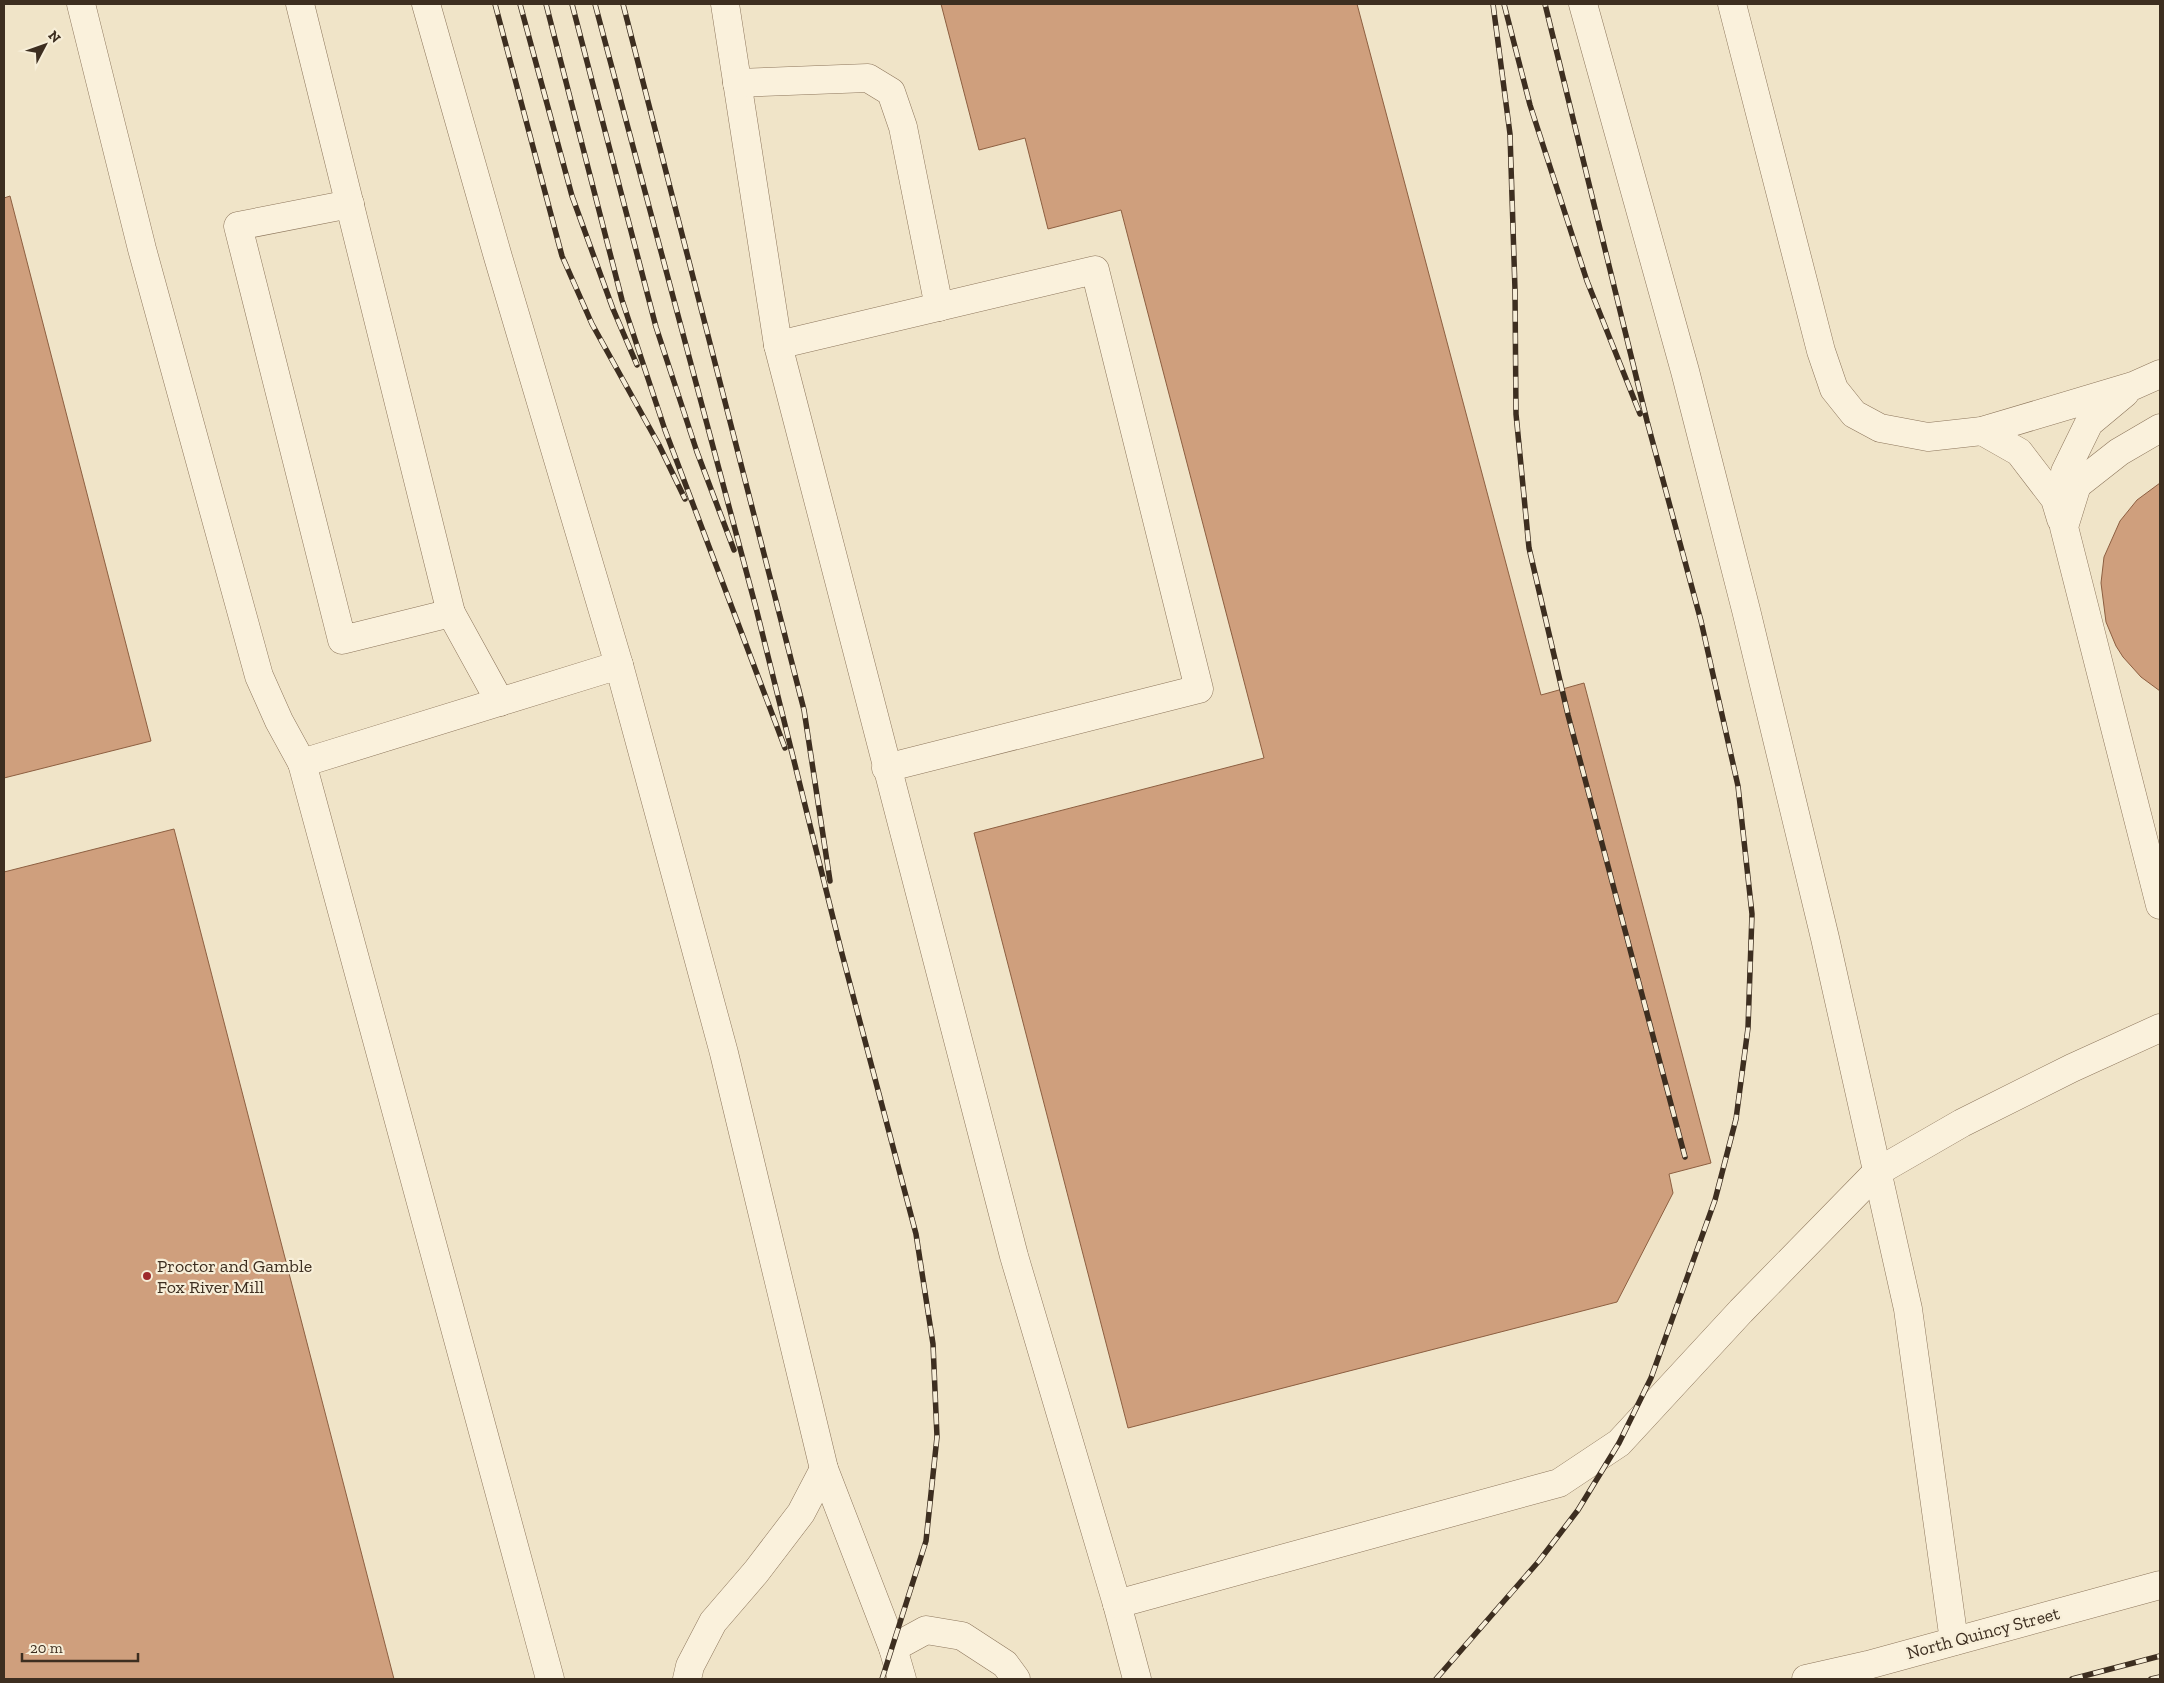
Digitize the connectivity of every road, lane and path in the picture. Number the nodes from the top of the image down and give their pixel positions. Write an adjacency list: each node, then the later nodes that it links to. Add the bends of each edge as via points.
1 (81, 4): 19 (street, via 142,249 259,676)
2 (300, 4): 8 (street)
3 (426, 4): 17 (street)
4 (725, 4): 7 (street)
5 (1583, 4): 23 (street, via 1685,371 1744,600)
6 (1732, 4): 14 (street, via 1821,351 1834,389 1854,414 1880,428 1928,437)
7 (737, 83): 9 (street, via 868,78 892,92 903,127); 10 (street)
8 (350, 204): 16 (street); 16 (street, via 238,226 342,640)
9 (939, 307): 10 (street); 20 (street, via 1096,270 1199,689)
10 (778, 345): 20 (street)
11 (2160, 374): 12 (street)
12 (2133, 386): 14 (street); 15 (street, via 2089,423 2065,472)
13 (2160, 428): 15 (street, via 2119,452 2077,485)
14 (1982, 431): 15 (street, via 2019,452 2055,499)
15 (2064, 527): 21 (street)
16 (451, 613): 18 (street)
17 (619, 665): 18 (street); 24 (street, via 724,1053)
18 (500, 702): 19 (street)
19 (302, 763): 30 (street)
20 (886, 768): 26 (street, via 1014,1256)
21 (2160, 905)
22 (2160, 1028): 23 (street, via 1962,1123)
23 (1877, 1172): 26 (street, via 1619,1443 1559,1482); 27 (street, via 1908,1308)
24 (824, 1469): 28 (street); 31 (street, via 800,1513 713,1622 690,1666)
25 (2160, 1585): 27 (street, North Quincy Street)
26 (1117, 1604): 34 (street)
27 (1954, 1641): 29 (street, North Quincy Street)
28 (893, 1648): 32 (street); 33 (street, via 926,1630 962,1636 1005,1664)
29 (1869, 1672): 35 (street, North Quincy Street)
30 (550, 1679)
31 (687, 1679)
32 (902, 1679)
33 (1016, 1679)
34 (1137, 1679)
35 (1806, 1679)

